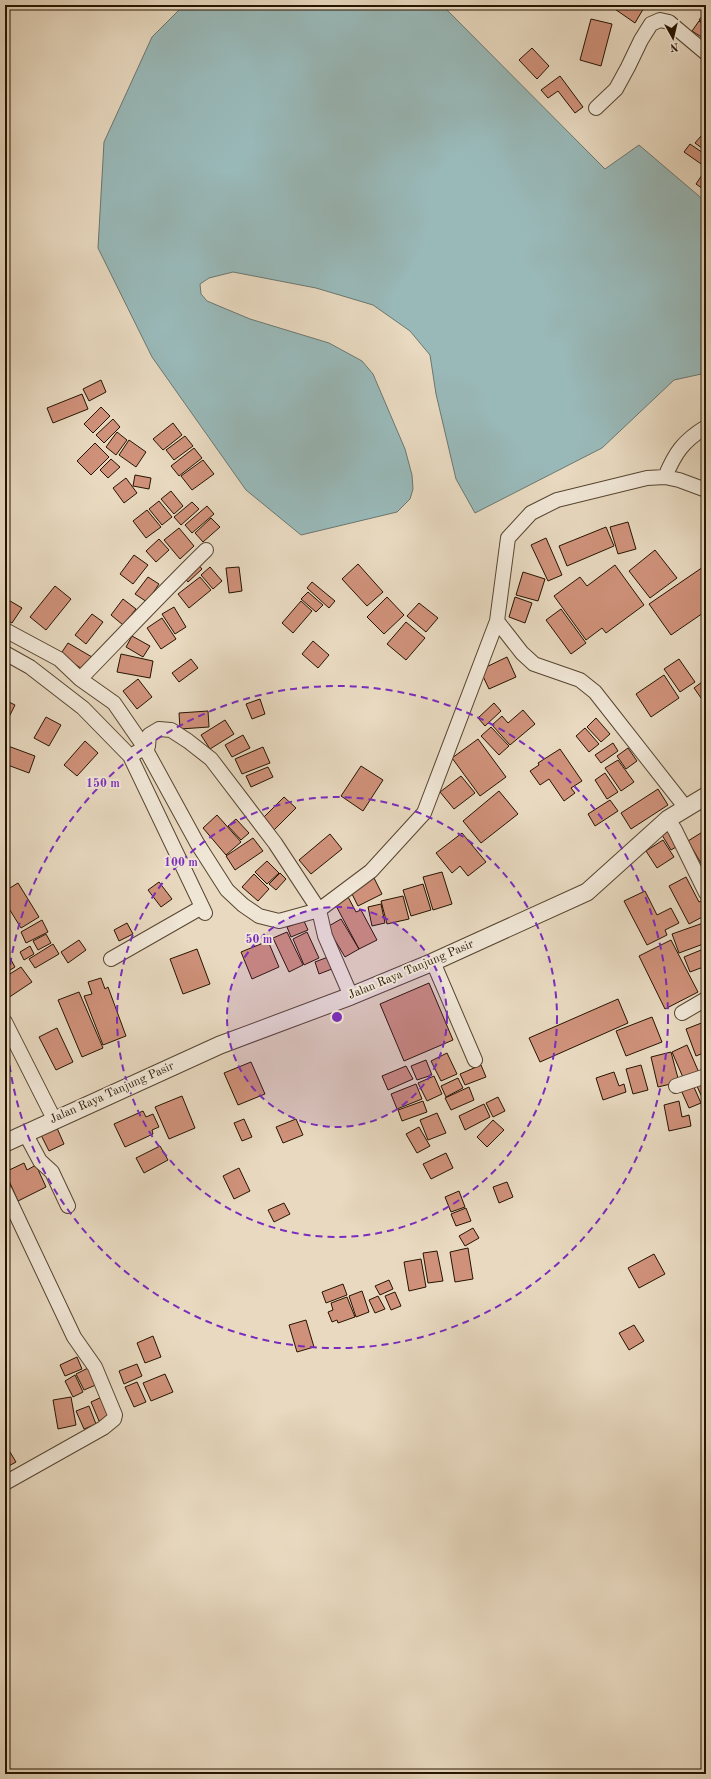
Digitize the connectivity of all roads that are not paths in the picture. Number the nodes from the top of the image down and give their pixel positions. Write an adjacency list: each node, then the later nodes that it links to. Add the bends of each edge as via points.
1 (706, 53): 2 (street, via 669,22 660,20 651,24 616,89)
2 (596, 108)
3 (706, 427): 4 (street, via 680,448 673,457)
4 (665, 477): 5 (street); 7 (street, via 647,478 557,500 531,513 508,538)
5 (706, 490)
6 (206, 550): 10 (street)
7 (500, 625): 13 (street, via 534,664 580,680 595,692); 16 (street, via 424,813 372,871)
8 (5, 630): 10 (street, via 59,659)
9 (5, 653): 11 (street, via 30,667)
10 (80, 679): 11 (street, via 114,703)
11 (138, 752): 16 (street, via 216,874 227,890 243,905 259,916 279,921); 16 (street, via 148,746 149,735 159,729 171,730 211,759 275,843); 17 (street, via 203,910)
12 (706, 796): 13 (street, Jalan Raya Tanjung Pasir)
13 (686, 808): 14 (street, Jalan Raya Tanjung Pasir)
14 (668, 819): 15 (street, via 676,830); 18 (street, Jalan Raya Tanjung Pasir, via 587,892)
15 (706, 893)
16 (319, 913): 19 (street, via 325,936)
17 (111, 959)
18 (433, 962): 19 (street, Jalan Raya Tanjung Pasir); 23 (street)
19 (351, 996): 26 (street, Jalan Raya Tanjung Pasir, via 220,1044)
20 (706, 999): 21 (street)
21 (682, 1013)
22 (5, 1022): 26 (street)
23 (475, 1060)
24 (706, 1076): 25 (street)
25 (676, 1086)
26 (54, 1119): 27 (street, Jalan Raya Tanjung Pasir)
27 (25, 1133): 28 (street, Jalan Raya Tanjung Pasir); 30 (street, via 40,1161 52,1172)
28 (5, 1143)
29 (5, 1192): 31 (street, via 74,1337 95,1368 115,1415 103,1428)
30 (68, 1206)
31 (5, 1483)

